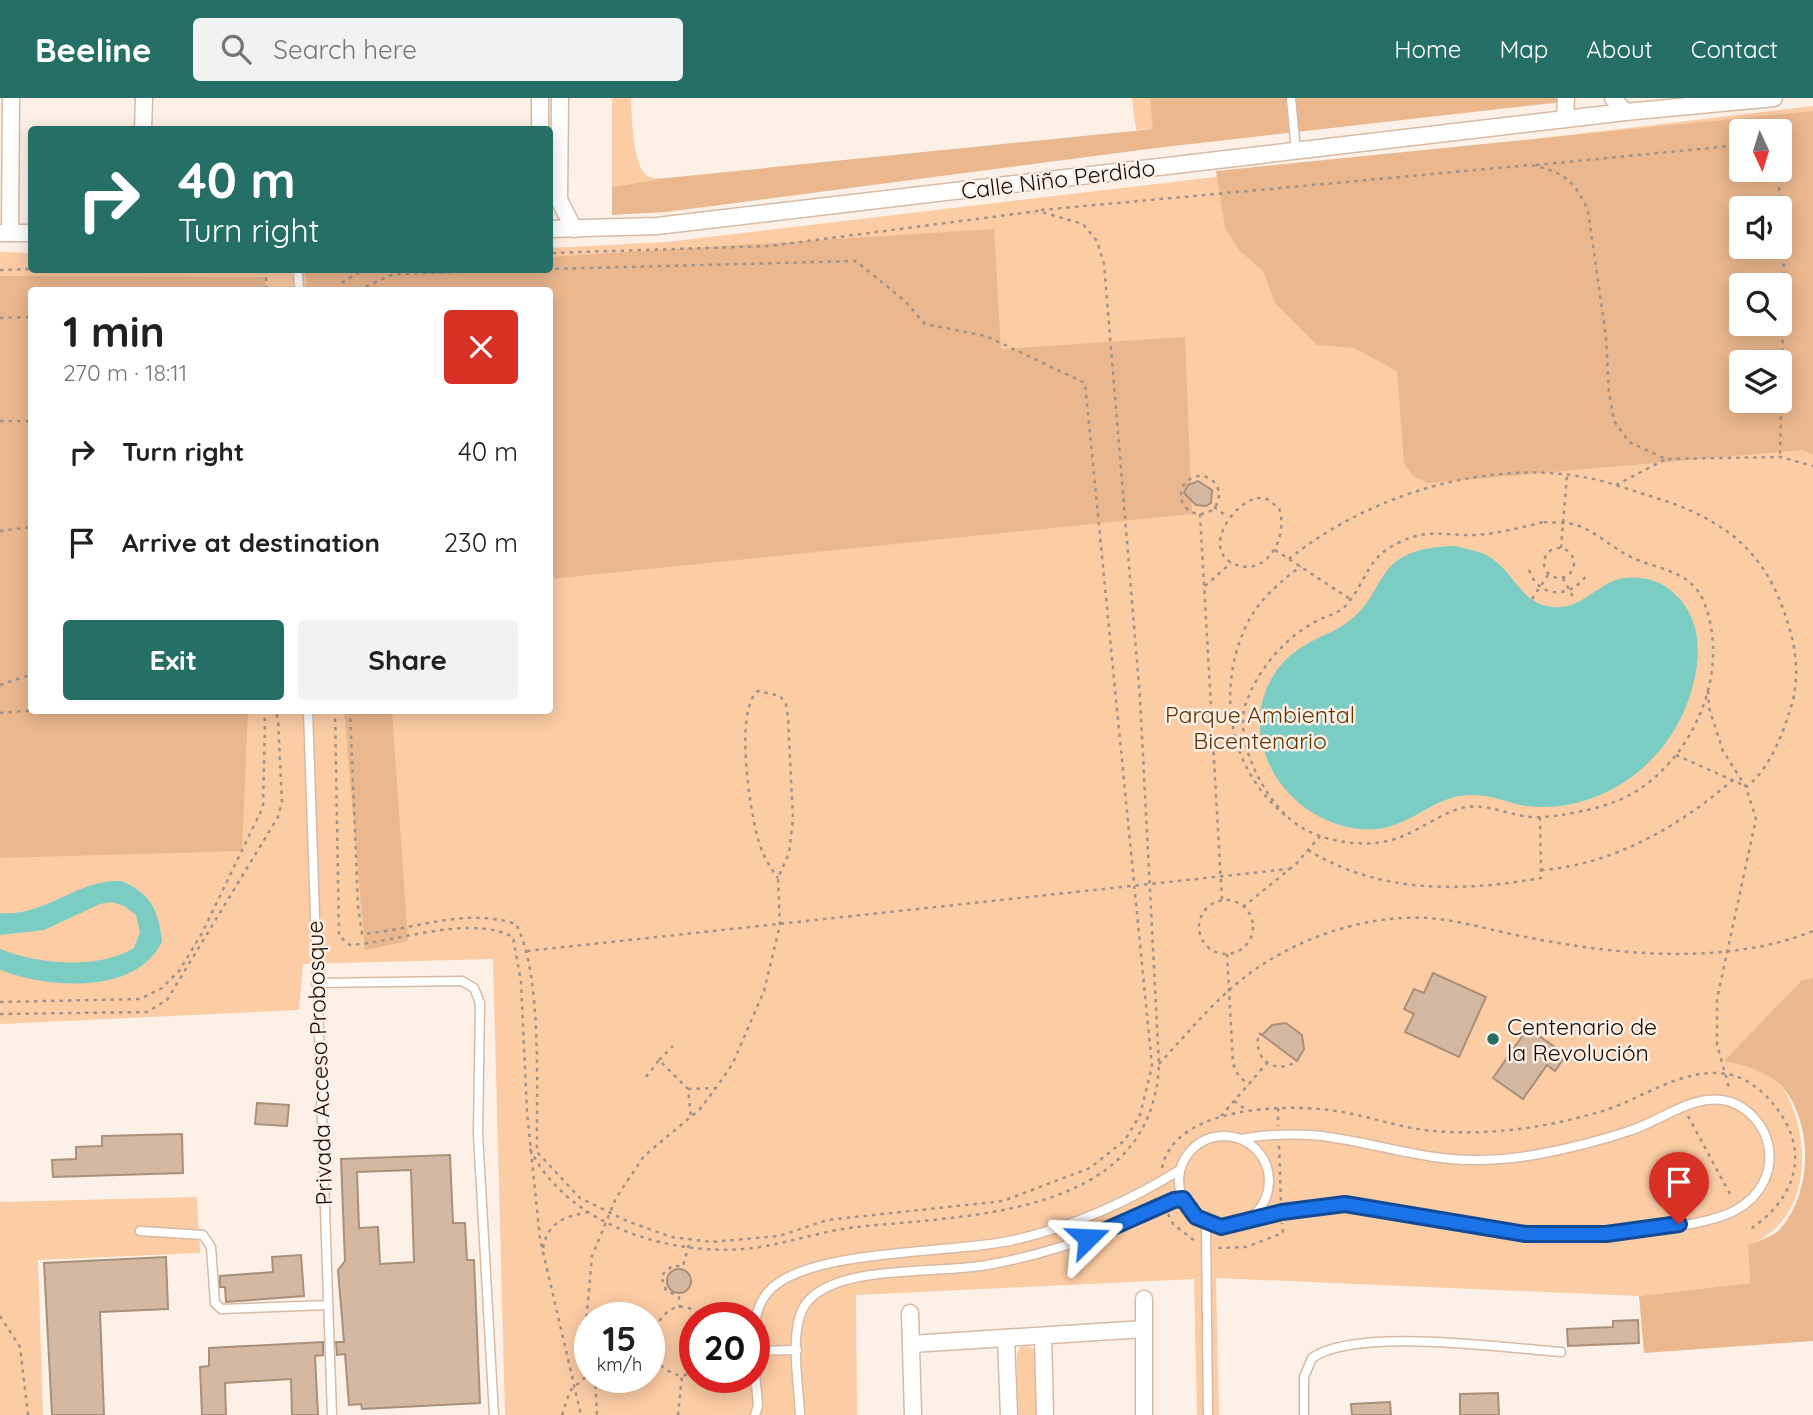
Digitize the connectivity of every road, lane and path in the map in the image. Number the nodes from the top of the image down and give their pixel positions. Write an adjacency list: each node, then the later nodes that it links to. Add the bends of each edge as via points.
1 (11, 98): 21 (street)
2 (144, 98): 11 (street)
3 (540, 98): 12 (street)
4 (560, 98): 16 (street)
5 (1291, 98): 14 (lane)
6 (1566, 98): 10 (street)
7 (1613, 98): 9 (street)
8 (1773, 98): 9 (street, Calle Niño Perdido)
9 (1625, 112): 10 (street, Calle Niño Perdido)
10 (1565, 119): 14 (street, Calle Niño Perdido)
11 (143, 126)
12 (540, 126)
13 (1729, 146): 15 (path)
14 (1296, 151): 20 (street, Calle Niño Perdido, via 657,226)
15 (1530, 165): 18 (path); 36 (path, via 1557,170 1580,192 1588,211 1614,421 1629,442)
16 (554, 181): 20 (street, via 562,211)
17 (1779, 182): 35 (path, via 1784,273)
18 (1038, 211): 23 (path, via 769,246); 83 (path, via 1083,223 1097,241 1104,264 1140,698)
19 (553, 229): 20 (street, Calle Niño Perdido)
20 (574, 229)
21 (5, 233): 22 (street)
22 (28, 233)
23 (553, 253)
24 (28, 269): 26 (path)
25 (553, 269): 84 (path, via 856,261 925,324 986,336 1085,383)
26 (0, 270)
27 (358, 273): 29 (path)
28 (426, 273): 30 (path, via 394,274)
29 (339, 287)
30 (365, 287)
31 (28, 317): 32 (path)
32 (0, 318)
33 (0, 421): 34 (path)
34 (28, 421)
35 (1780, 457): 36 (path); 37 (path)
36 (1666, 459): 39 (path)
37 (1813, 466)
38 (1567, 476): 39 (path); 43 (path); 48 (path, via 1508,475 1449,483 1364,512)
39 (1614, 485): 74 (path, via 1689,508 1715,521 1742,542 1777,592 1797,661 1795,694 1770,756)
40 (1214, 507): 41 (path); 41 (path, via 1219,493 1214,482 1204,476 1192,477 1183,485 1180,498 1187,510); 42 (path)
41 (1200, 514): 55 (path)
42 (1228, 517): 47 (path, via 1246,501 1257,498 1275,503 1283,527); 49 (path, via 1222,551)
43 (1562, 523): 46 (path); 58 (path, via 1471,535 1430,532 1403,541 1379,553); 63 (path, via 1586,530 1633,559 1670,570 1700,593 1712,644)
44 (28, 528): 45 (path)
45 (0, 531)
46 (1561, 548): 52 (path, via 1545,556); 54 (path, via 1570,552 1574,562)
47 (1275, 550): 48 (path); 49 (path, via 1254,564)
48 (1289, 559): 50 (path)
49 (1231, 563): 55 (path)
50 (1301, 566): 58 (path); 76 (path, via 1266,597 1250,619 1238,646 1229,697 1238,753 1251,778 1270,803)
51 (1529, 570): 56 (path)
52 (1549, 574): 54 (path); 56 (path)
53 (1586, 576): 57 (path)
54 (1563, 577): 57 (path)
55 (1204, 587): 81 (path)
56 (1540, 587): 57 (path, via 1557,593); 59 (path)
57 (1570, 591): 60 (path)
58 (1350, 599): 76 (path, via 1335,615 1316,621 1275,653 1245,705 1242,729 1256,772 1278,805)
59 (1532, 599)
60 (1574, 599)
61 (28, 675): 62 (path)
62 (0, 685)
63 (1708, 688): 71 (path, via 1698,719); 72 (path, via 1714,726)
64 (28, 711): 65 (path)
65 (0, 713)
66 (262, 714): 94 (path, via 263,807 179,971 162,988 140,999)
67 (276, 714): 95 (path, via 281,790 278,817 167,1000 147,1012)
68 (308, 714): 92 (lane, Privada Acceso Probosque)
69 (335, 714): 113 (path, via 339,936 350,945 474,929 499,929 513,937 521,982)
70 (350, 714): 89 (path, via 362,934 454,918 493,917 516,924)
71 (1675, 755): 73 (path); 75 (path, via 1633,793 1602,806)
72 (1737, 776): 73 (path); 74 (path)
73 (1731, 781): 74 (path); 80 (path, via 1667,828 1628,847 1597,859)
74 (1746, 787): 90 (path, via 1756,819)
75 (1540, 817): 77 (path, via 1465,807 1397,839 1362,844); 80 (path)
76 (1301, 828): 77 (path)
77 (1320, 836): 78 (path)
78 (1308, 850): 79 (path); 80 (path, via 1351,870 1420,886 1491,887 1541,878)
79 (1289, 869): 81 (path); 86 (path)
80 (1541, 870)
81 (1221, 877): 83 (path); 85 (path)
82 (778, 878): 82 (path, via 792,837 791,744 786,704 780,696 758,691 747,706 746,755 757,837); 87 (path)
83 (1150, 884): 84 (path); 101 (path)
84 (1133, 886): 87 (path); 123 (path, via 1152,1066 1140,1115 1125,1140 1090,1168 1003,1201 827,1220 779,1236)
85 (1223, 900): 86 (path); 91 (path, via 1206,908 1198,925 1209,949)
86 (1243, 906): 91 (path, via 1251,916 1252,934 1243,948)
87 (780, 925): 89 (path); 104 (path, via 764,991 733,1063)
88 (1813, 931): 90 (path, via 1769,946)
89 (526, 951): 118 (path, via 532,979 537,1152 580,1198)
90 (1727, 951): 93 (path, via 1670,954 1573,945 1429,918 1403,918 1367,923 1304,942); 107 (path, via 1717,999 1717,1029)
91 (1227, 954): 93 (path)
92 (316, 982): 130 (lane, Privada Acceso Probosque); 149 (lane, via 462,981 474,988 480,1003 478,1134)
93 (1229, 990): 101 (path); 103 (path, via 1233,1063)
94 (0, 1002)
95 (0, 1014)
96 (1262, 1035): 100 (path, via 1259,1033 1257,1050)
97 (673, 1046): 98 (path)
98 (659, 1060): 102 (path); 105 (path)
99 (1297, 1061): 100 (path, via 1280,1068)
100 (1267, 1063): 103 (path)
101 (1160, 1064): 124 (path, via 1158,1094 1141,1133 1099,1176 1071,1190 1003,1212 833,1230 743,1249)
102 (646, 1077)
103 (1248, 1084): 106 (path)
104 (716, 1088): 105 (path); 110 (path)
105 (688, 1089): 110 (path)
106 (1234, 1101): 108 (path); 111 (path)
107 (1731, 1102): 112 (lane, via 1713,1099 1682,1105 1661,1119 1598,1141 1497,1158 1436,1158 1311,1133); 119 (lane, via 1747,1111 1768,1141 1766,1178 1757,1194 1737,1209 1695,1222 1606,1234 1526,1234 1345,1204)
108 (1248, 1111)
109 (1687, 1114): 115 (path)
110 (691, 1117): 118 (path, via 644,1156)
111 (1219, 1118)
112 (1241, 1139): 114 (lane, via 1211,1138 1197,1145); 119 (lane, via 1263,1156 1270,1183 1261,1209)
113 (530, 1149): 117 (path, via 560,1193); 125 (path)
114 (1180, 1170): 116 (lane); 129 (lane, via 1112,1209 1049,1231 982,1247 844,1261 791,1275)
115 (1731, 1196)
116 (1183, 1199): 121 (lane); 137 (lane, via 1167,1200 1112,1229 1038,1255 958,1270 851,1279 821,1289 801,1310)
117 (588, 1212): 120 (path); 125 (path, via 554,1224)
118 (610, 1213): 120 (path); 123 (path)
119 (1250, 1219): 121 (lane, via 1221,1227)
120 (607, 1221): 124 (path); 127 (path, via 592,1256)
121 (1206, 1223): 159 (lane)
122 (140, 1231): 130 (lane, via 203,1235 211,1247 215,1303 221,1309)
123 (691, 1240): 124 (path)
124 (689, 1247): 128 (path, via 683,1266 672,1266 662,1276 666,1290)
125 (543, 1249): 140 (path)
126 (1144, 1299): 133 (street)
127 (588, 1302)
128 (679, 1302)
129 (762, 1302)
130 (328, 1305): 148 (lane, Privada Acceso Probosque)
131 (910, 1313): 136 (street)
132 (0, 1316): 147 (path, via 20,1347)
133 (1144, 1329): 134 (street); 158 (street)
134 (1043, 1336): 135 (street); 157 (street)
135 (1006, 1338): 136 (street); 156 (street)
136 (911, 1344): 155 (street)
137 (797, 1350): 138 (lane); 154 (lane)
138 (770, 1351)
139 (1561, 1352): 160 (lane, via 1344,1344 1312,1359 1304,1377)
140 (574, 1377)
141 (574, 1387): 150 (path)
142 (577, 1393): 151 (path)
143 (596, 1393): 152 (path)
144 (680, 1393): 153 (path)
145 (756, 1393): 146 (lane)
146 (757, 1412)
147 (28, 1415)
148 (332, 1415)
149 (494, 1415)
150 (562, 1415)
151 (581, 1415)
152 (597, 1415)
153 (678, 1415)
154 (800, 1415)
155 (913, 1415)
156 (1009, 1415)
157 (1045, 1415)
158 (1144, 1415)
159 (1208, 1415)
160 (1304, 1415)

